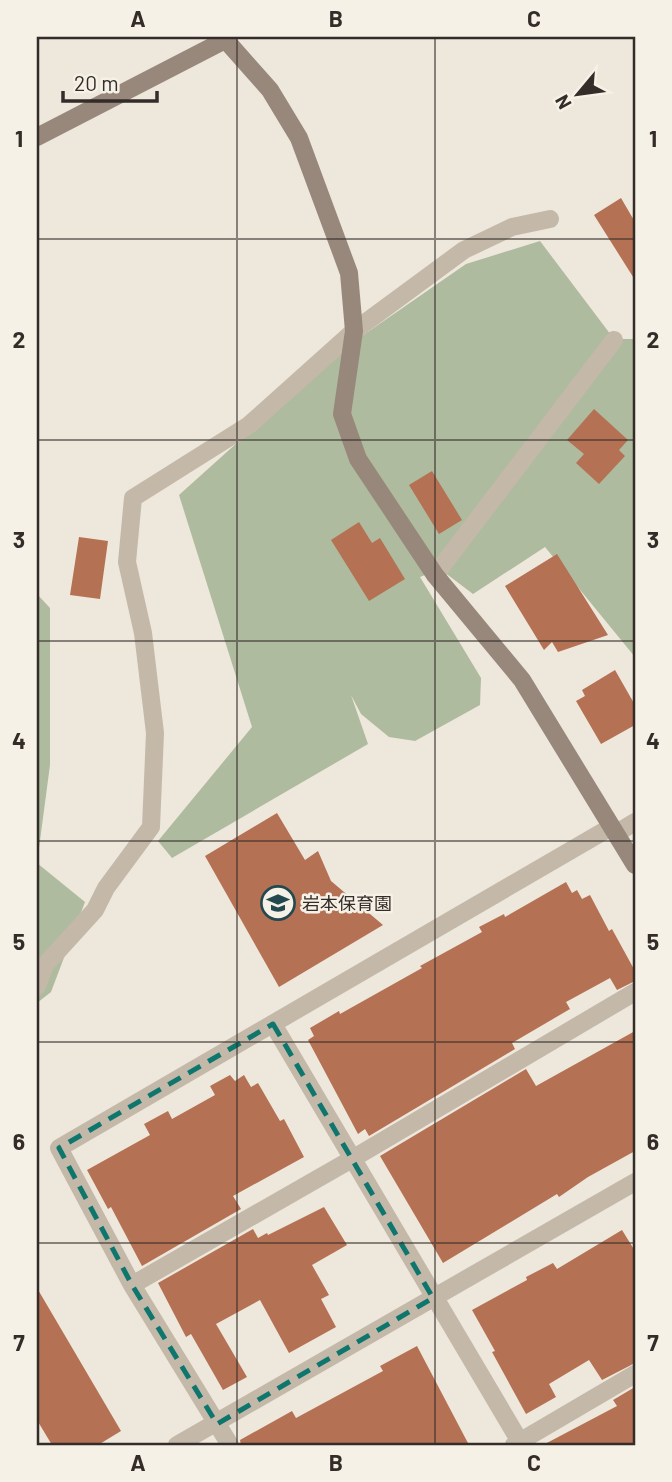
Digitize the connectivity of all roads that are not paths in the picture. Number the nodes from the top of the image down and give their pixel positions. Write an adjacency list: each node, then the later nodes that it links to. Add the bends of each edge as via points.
1 (224, 39): 2 (street); 4 (street, via 270,90 299,138 349,273)
2 (37, 137)
3 (550, 219): 4 (street, via 512,226 464,250)
4 (354, 331): 6 (street, via 342,414 358,459); 10 (street, via 249,425 132,498 127,562 143,633 155,733 151,827 95,910 44,965)
5 (614, 340): 6 (street)
6 (435, 575): 8 (street, via 522,680)
7 (635, 822): 8 (street)
8 (614, 830): 9 (street); 12 (street)
9 (635, 865)
10 (37, 986)
11 (635, 992): 13 (street)
12 (273, 1024): 13 (street); 15 (street, via 59,1147)
13 (352, 1159): 15 (street); 16 (street)
14 (635, 1182): 16 (street)
15 (132, 1285): 18 (street)
16 (433, 1298): 18 (street); 19 (street)
17 (635, 1374): 19 (street)
18 (217, 1424): 20 (street); 21 (street)
19 (519, 1444)
20 (177, 1445)
21 (230, 1445)

